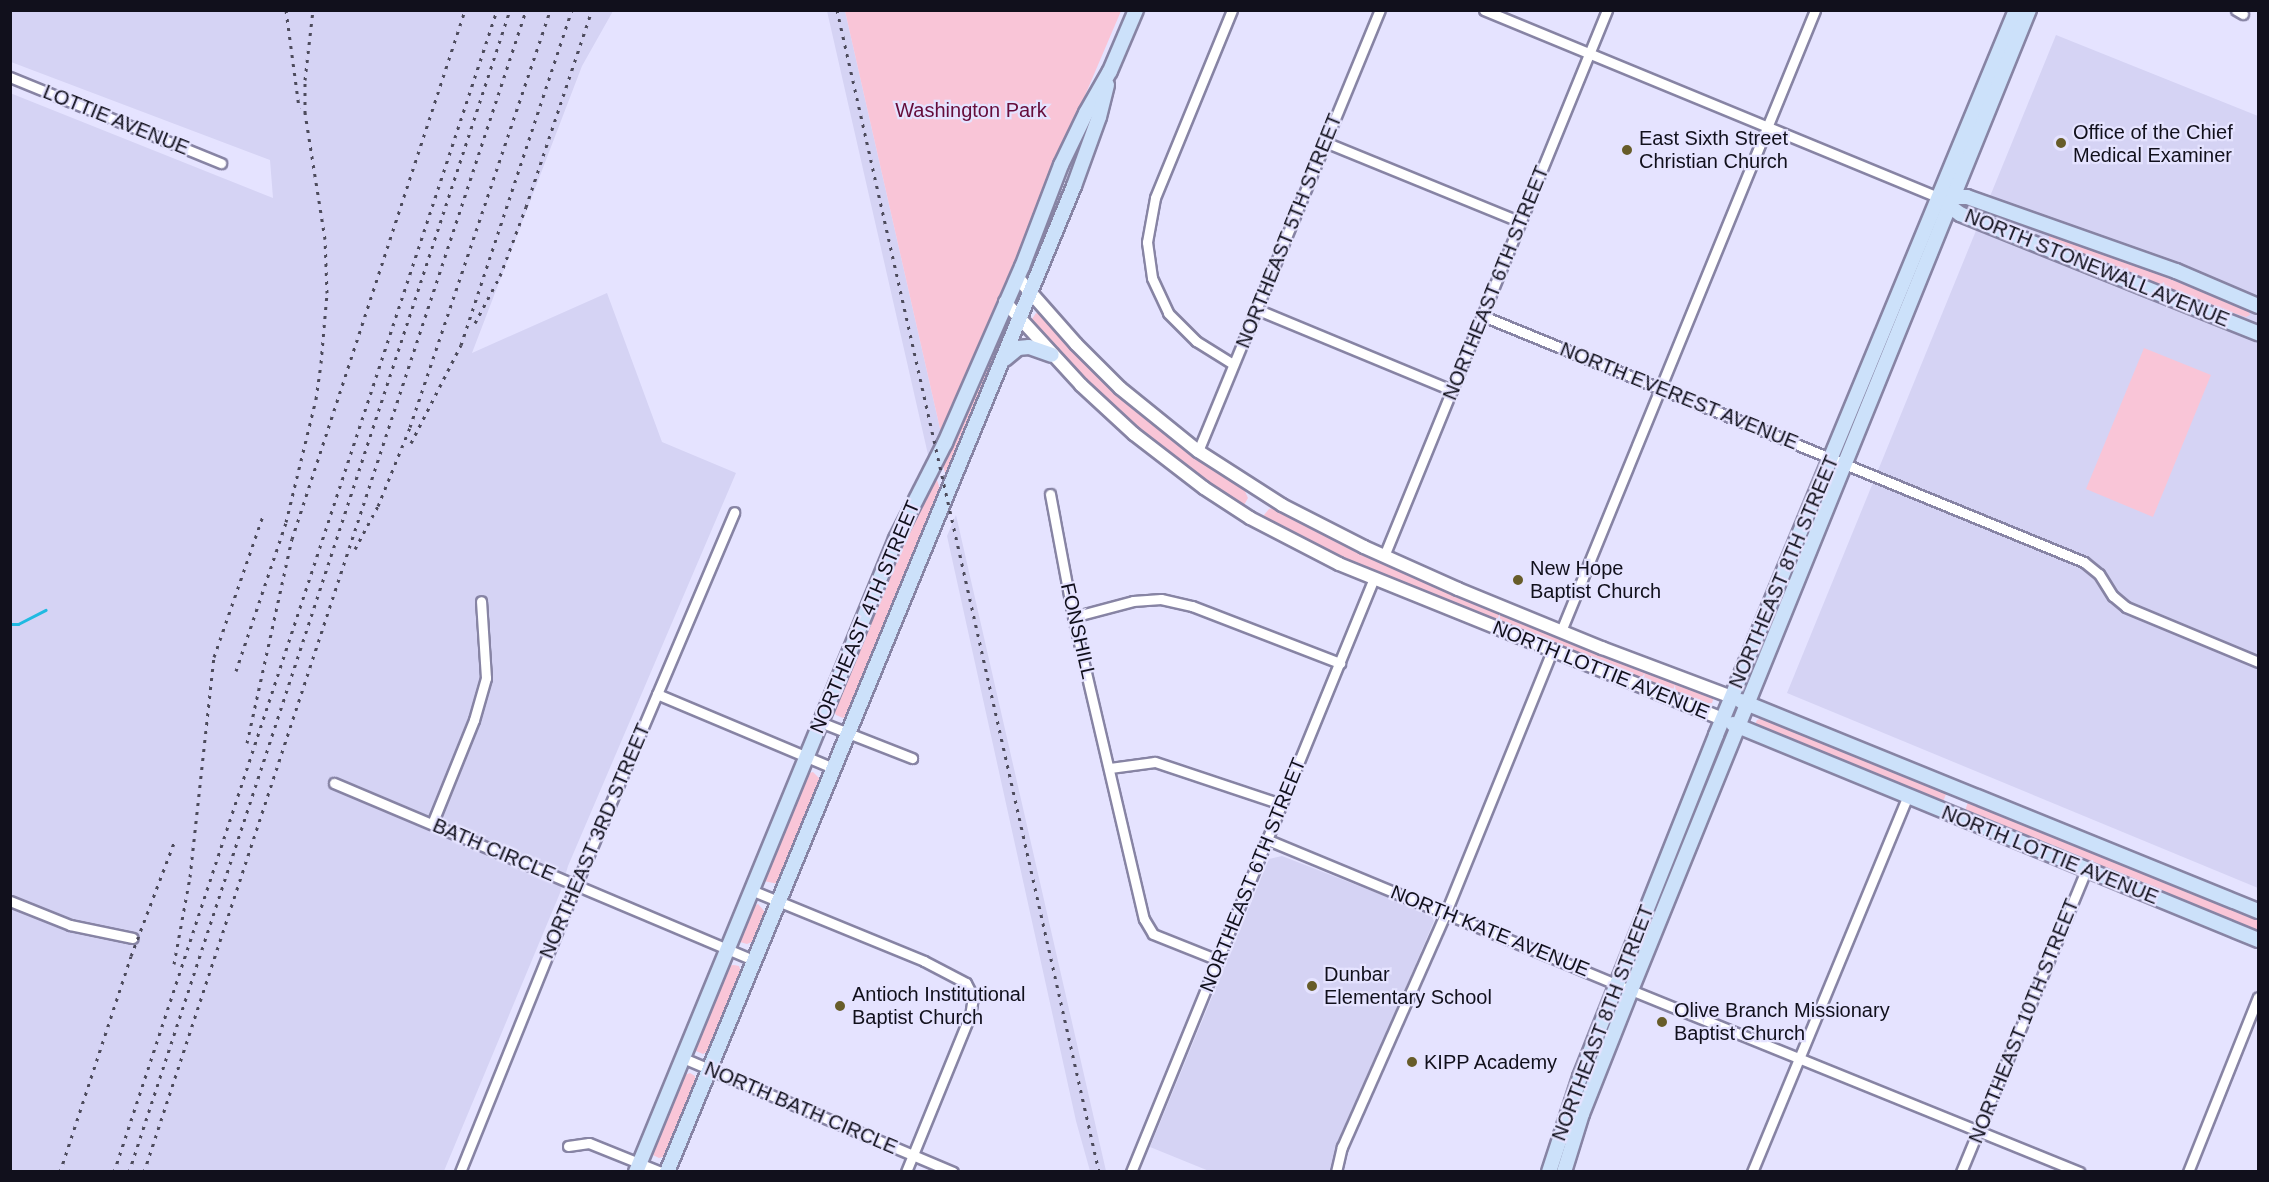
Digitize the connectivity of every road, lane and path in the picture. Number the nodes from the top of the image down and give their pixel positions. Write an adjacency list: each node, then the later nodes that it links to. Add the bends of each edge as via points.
1 (1136, 10): 10 (main road, NORTHEAST 4TH STREET)
2 (1232, 10): 27 (street, via 1155,198 1147,242 1152,278 1168,313 1196,341)
3 (1380, 10): 13 (street, NORTHEAST 5TH STREET)
4 (1484, 10): 9 (street, NORTH STONEWALL AVENUE)
5 (1607, 10): 9 (street, NORTHEAST 6TH STREET)
6 (1815, 10): 12 (street)
7 (2016, 10): 15 (main road, NORTHEAST 8TH STREET)
8 (2029, 10): 15 (main road, NORTHEAST 8TH STREET)
9 (1589, 54): 12 (street, NORTH STONEWALL AVENUE); 16 (street, NORTHEAST 6TH STREET)
10 (1110, 71): 17 (main road, NORTHEAST 4TH STREET, via 1068,150); 18 (main road, NORTHEAST 4TH STREET, via 1096,127)
11 (10, 77): 14 (street, LOTTIE AVENUE)
12 (1767, 127): 15 (street, NORTH STONEWALL AVENUE); 28 (street)
13 (1325, 142): 16 (street); 21 (street, NORTHEAST 5TH STREET)
14 (221, 163)
15 (1948, 200): 20 (main road, NORTH STONEWALL AVENUE, via 1971,198); 24 (main road, NORTH STONEWALL AVENUE, via 1960,214); 31 (main road, NORTHEAST 8TH STREET); 32 (main road, NORTHEAST 8TH STREET)
16 (1521, 222): 22 (street, NORTHEAST 6TH STREET)
17 (1017, 277): 18 (street, NORTH LOTTIE AVENUE); 19 (main road, NORTHEAST 4TH STREET)
18 (1031, 292): 23 (main road, NORTHEAST 4TH STREET); 30 (street, NORTH LOTTIE AVENUE, via 1120,388)
19 (1005, 302): 23 (street, NORTH LOTTIE AVENUE); 47 (main road, NORTHEAST 4TH STREET, via 945,443 896,539)
20 (2259, 306)
21 (1256, 309): 27 (street, NORTHEAST 5TH STREET); 29 (street)
22 (1483, 316): 28 (street, NORTH EVEREST AVENUE); 29 (street, NORTHEAST 6TH STREET)
23 (1020, 319): 25 (street, NORTH LOTTIE AVENUE); 26 (main road, NORTHEAST 4TH STREET)
24 (2259, 333)
25 (1052, 355): 26 (main road, via 1029,347 1018,348); 36 (street, NORTH LOTTIE AVENUE, via 1134,434 1204,488 1278,534)
26 (1001, 363): 49 (main road, NORTHEAST 4TH STREET)
27 (1233, 364): 30 (street, NORTHEAST 5TH STREET)
28 (1661, 387): 31 (street, NORTH EVEREST AVENUE); 39 (street)
29 (1452, 390): 35 (street, NORTHEAST 6TH STREET)
30 (1198, 451): 35 (street, NORTH LOTTIE AVENUE, via 1282,505)
31 (1831, 458): 32 (street, NORTH EVEREST AVENUE); 44 (main road, NORTHEAST 8TH STREET)
32 (1845, 464): 41 (street, NORTH EVEREST AVENUE, via 2084,562 2126,607); 45 (main road, NORTHEAST 8TH STREET)
33 (1050, 494): 38 (street, FONSHILL)
34 (734, 512): 43 (street, NORTHEAST 3RD STREET)
35 (1384, 556): 39 (street, NORTH LOTTIE AVENUE)
36 (1374, 578): 40 (street, NORTH LOTTIE AVENUE); 42 (street, NORTHEAST 6TH STREET)
37 (481, 601): 57 (street, via 486,678 474,720)
38 (1073, 617): 42 (street, via 1133,601 1161,599 1192,606); 53 (street, FONSHILL)
39 (1561, 631): 44 (street, NORTH LOTTIE AVENUE)
40 (1552, 651): 46 (street, NORTH LOTTIE AVENUE); 65 (street)
41 (2259, 662)
42 (1340, 663): 56 (street, NORTHEAST 6TH STREET)
43 (657, 694): 50 (street); 60 (street, NORTHEAST 3RD STREET)
44 (1732, 697): 45 (main road, NORTH LOTTIE AVENUE); 46 (main road, NORTHEAST 8TH STREET)
45 (1748, 705): 48 (main road, NORTHEAST 8TH STREET); 64 (main road, NORTH LOTTIE AVENUE)
46 (1723, 719): 48 (main road, NORTH LOTTIE AVENUE); 71 (main road, NORTHEAST 8TH STREET)
47 (820, 722): 49 (street); 50 (main road, NORTHEAST 4TH STREET)
48 (1739, 727): 55 (main road, NORTH LOTTIE AVENUE); 72 (main road, NORTHEAST 8TH STREET)
49 (847, 733): 51 (street); 52 (main road, NORTHEAST 4TH STREET)
50 (806, 757): 52 (street); 61 (main road, NORTHEAST 4TH STREET)
51 (912, 758)
52 (832, 768): 63 (main road, NORTHEAST 4TH STREET)
53 (1110, 768): 56 (street, via 1155,762); 70 (street, via 1123,841 1144,919 1153,934)
54 (334, 783): 57 (street, BATH CIRCLE)
55 (1908, 796): 59 (main road, NORTH LOTTIE AVENUE); 75 (street)
56 (1281, 804): 58 (street, NORTHEAST 6TH STREET)
57 (432, 824): 60 (street, BATH CIRCLE)
58 (1268, 840): 65 (street, NORTH KATE AVENUE); 70 (street, NORTHEAST 6TH STREET)
59 (2086, 870): 67 (main road, NORTH LOTTIE AVENUE); 77 (street, NORTHEAST 10TH STREET)
60 (576, 885): 68 (street, BATH CIRCLE); 81 (street, NORTHEAST 3RD STREET)
61 (751, 890): 63 (street); 68 (main road, NORTHEAST 4TH STREET)
62 (10, 901): 66 (street, via 70,925)
63 (778, 901): 69 (main road, NORTHEAST 4TH STREET); 79 (street, via 924,961 966,983 973,997 970,1015)
64 (2259, 911)
65 (1446, 912): 71 (street, NORTH KATE AVENUE); 87 (street, via 1342,1147)
66 (133, 938)
67 (2259, 940)
68 (728, 949): 69 (street, BATH CIRCLE); 74 (main road, NORTHEAST 4TH STREET)
69 (754, 960): 76 (main road, NORTHEAST 4TH STREET)
70 (1218, 960): 86 (street, NORTHEAST 6TH STREET)
71 (1617, 984): 72 (street, NORTH KATE AVENUE); 88 (main road, NORTHEAST 8TH STREET, via 1567,1112)
72 (1631, 990): 75 (street, NORTH KATE AVENUE); 89 (main road, NORTHEAST 8TH STREET, via 1582,1114)
73 (2259, 997): 93 (street)
74 (683, 1058): 76 (street, NORTH BATH CIRCLE); 80 (main road, NORTHEAST 4TH STREET)
75 (1801, 1058): 77 (street, NORTH KATE AVENUE); 90 (street)
76 (709, 1069): 79 (street, NORTH BATH CIRCLE); 83 (main road, NORTHEAST 4TH STREET)
77 (1979, 1130): 91 (street, NORTHEAST 10TH STREET); 92 (street, NORTH KATE AVENUE)
78 (568, 1146): 80 (street, via 589,1143)
79 (913, 1155): 84 (street); 85 (street, NORTH BATH CIRCLE)
80 (638, 1167): 82 (street)
81 (460, 1172)
82 (661, 1172)
83 (667, 1172)
84 (906, 1172)
85 (953, 1172)
86 (1131, 1172)
87 (1336, 1172)
88 (1549, 1172)
89 (1564, 1172)
90 (1752, 1172)
91 (1961, 1172)
92 (2080, 1172)
93 (2188, 1172)

